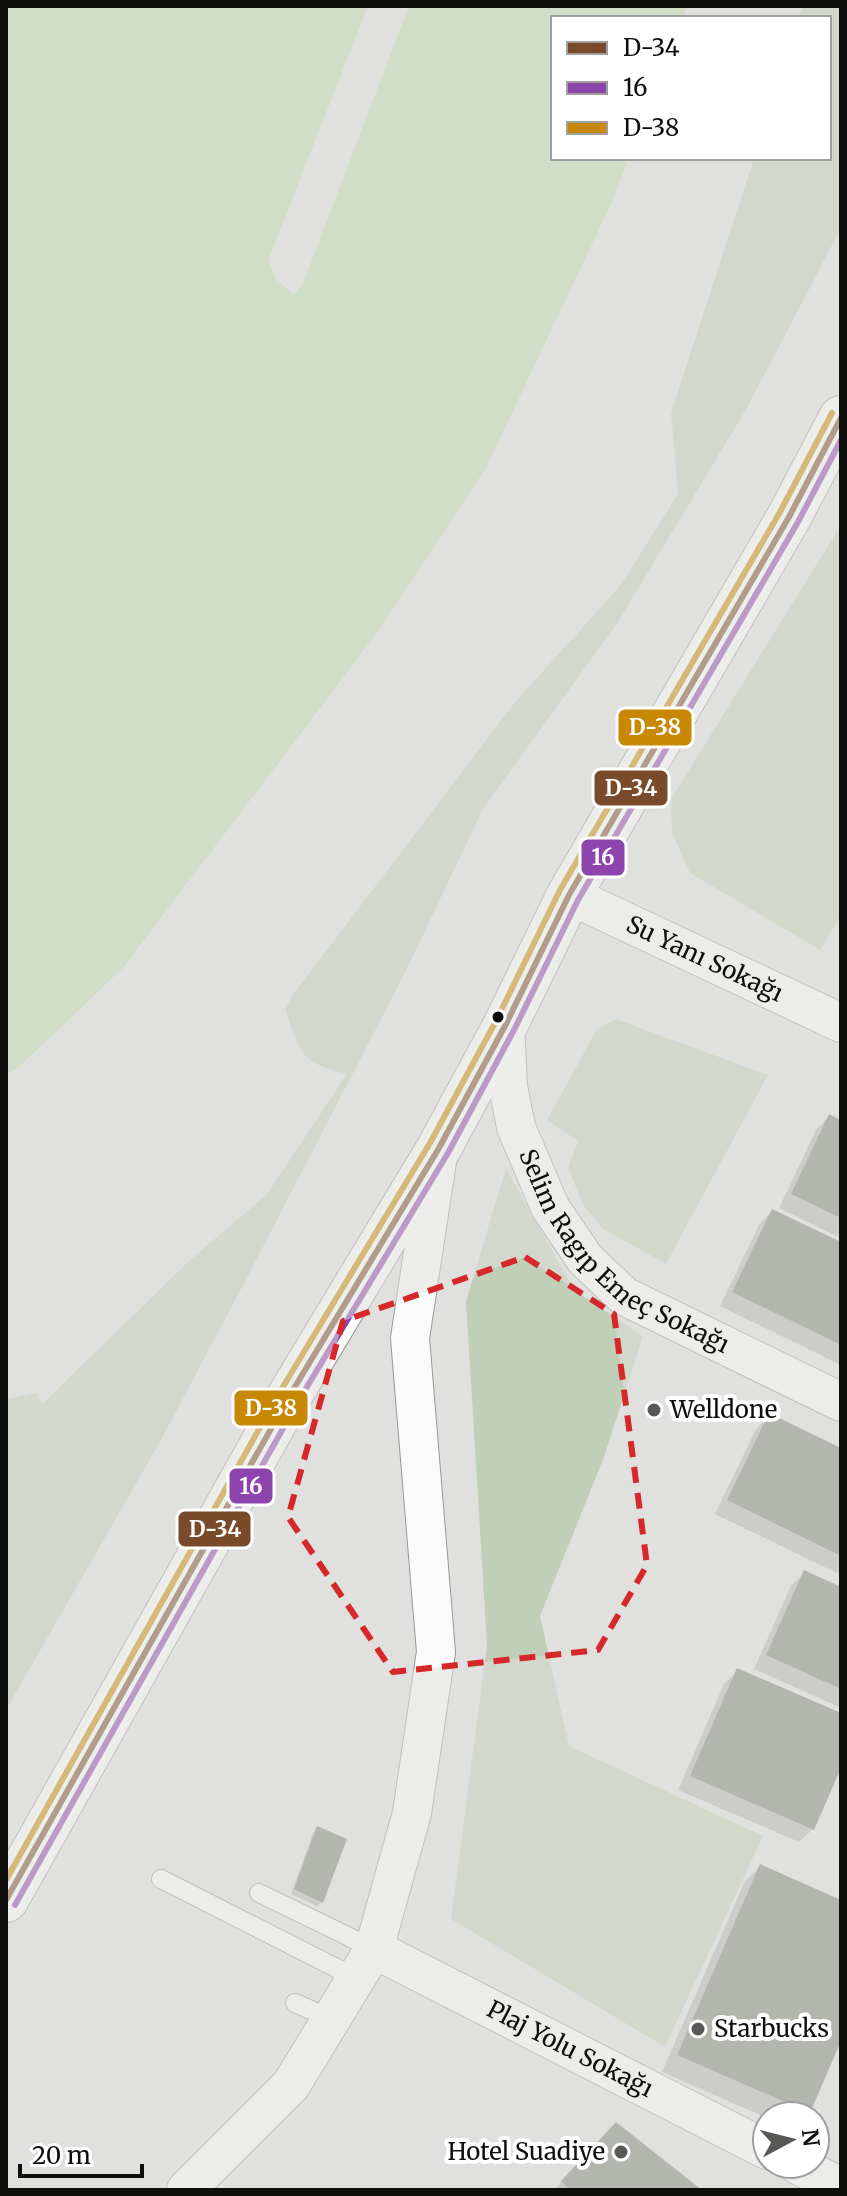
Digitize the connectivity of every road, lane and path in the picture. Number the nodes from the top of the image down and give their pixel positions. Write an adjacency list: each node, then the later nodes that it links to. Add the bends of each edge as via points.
1 (841, 418): 2 (main road)
2 (569, 895): 3 (street, Su Yanı Sokağı); 4 (main road)
3 (841, 1023)
4 (505, 1026): 5 (main road); 6 (street, Selim Ragıp Emeç Sokağı, via 516,1127 550,1207 585,1259 624,1296)
5 (439, 1148): 9 (main road, via 290,1395); 10 (street, via 410,1338 436,1652 412,1813)
6 (841, 1402)
7 (161, 1879): 10 (lane)
8 (259, 1893): 10 (lane)
9 (6, 1900)
10 (365, 1964): 12 (street); 13 (street, Plaj Yolu Sokağı)
11 (295, 2003): 12 (lane)
12 (331, 2019): 14 (street, via 291,2085)
13 (751, 2143)
14 (186, 2190)

